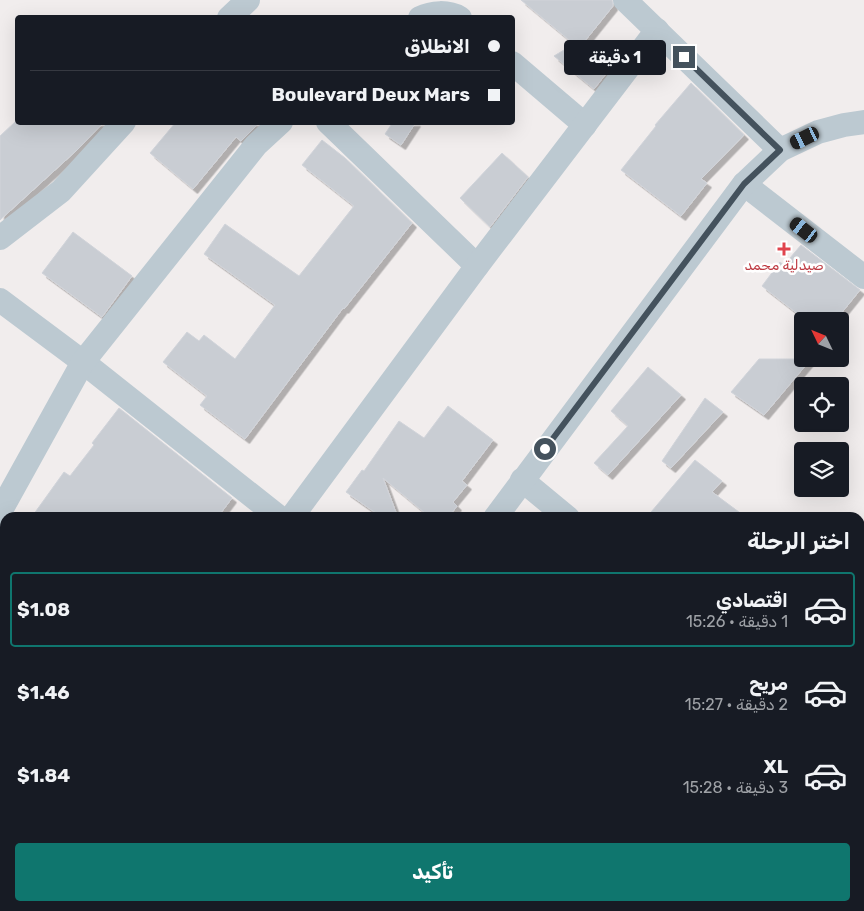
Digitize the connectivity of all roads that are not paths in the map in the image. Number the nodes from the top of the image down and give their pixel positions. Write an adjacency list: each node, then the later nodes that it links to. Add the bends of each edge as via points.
1 (248, 0): 3 (street)
2 (626, 0): 6 (street)
3 (232, 15)
4 (425, 15): 5 (street, via 449,12)
5 (454, 15)
6 (656, 30): 12 (street); 13 (street)
7 (515, 66): 12 (street)
8 (864, 122): 13 (street, via 818,132)
9 (121, 125): 15 (street, via 61,191)
10 (278, 125): 19 (street, via 256,145)
11 (331, 125): 16 (street)
12 (585, 125): 16 (street)
13 (780, 150): 14 (street)
14 (744, 184): 17 (street); 20 (street)
15 (0, 238)
16 (477, 266): 23 (street)
17 (864, 276)
18 (0, 300): 19 (street)
19 (83, 362): 21 (street); 22 (street)
20 (522, 480): 24 (street); 25 (street)
21 (0, 512)
22 (272, 512)
23 (295, 512)
24 (499, 512)
25 (561, 512)

